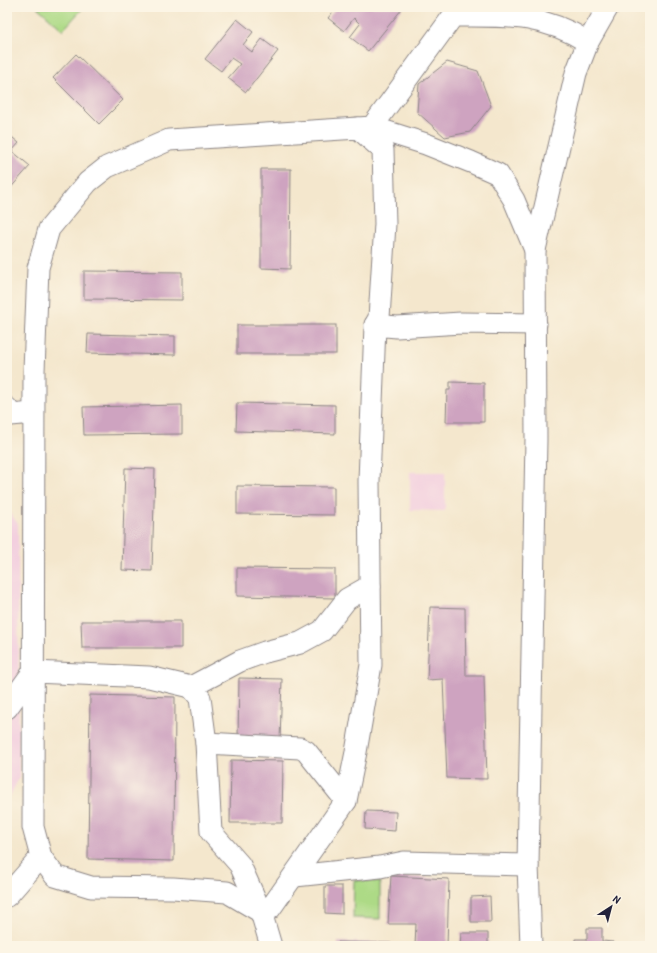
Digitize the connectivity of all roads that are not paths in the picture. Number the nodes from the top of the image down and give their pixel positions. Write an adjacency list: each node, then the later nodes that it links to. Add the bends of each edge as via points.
1 (608, 7): 2 (street)
2 (588, 42): 3 (street, via 551,24 524,17 453,16); 4 (street, via 576,73)
3 (365, 128): 4 (street, via 426,144 498,174 514,200); 6 (street, via 383,150 385,224 379,318); 8 (street, via 169,140 107,167 88,182 49,229 38,268)
4 (535, 250): 5 (street)
5 (536, 324): 6 (street, via 461,323 397,327); 16 (street)
6 (375, 325): 9 (street, via 369,482)
7 (8, 413): 8 (street)
8 (33, 413): 10 (street)
9 (370, 586): 11 (street, via 347,599 322,631 300,643 240,661); 14 (street, via 371,665)
10 (33, 672): 11 (street, via 149,677); 12 (street); 15 (street, via 32,827)
11 (191, 687): 13 (street, via 200,698)
12 (7, 708)
13 (206, 743): 14 (street, via 300,748 306,751); 19 (street, via 211,832 240,866)
14 (346, 802): 17 (street)
15 (41, 857): 18 (street); 19 (street, via 55,876 90,887 173,888 227,892)
16 (528, 864): 17 (street, via 404,862); 21 (street)
17 (295, 876): 19 (street, via 270,909)
18 (7, 896)
19 (261, 912): 20 (street)
20 (271, 946)
21 (531, 946)

